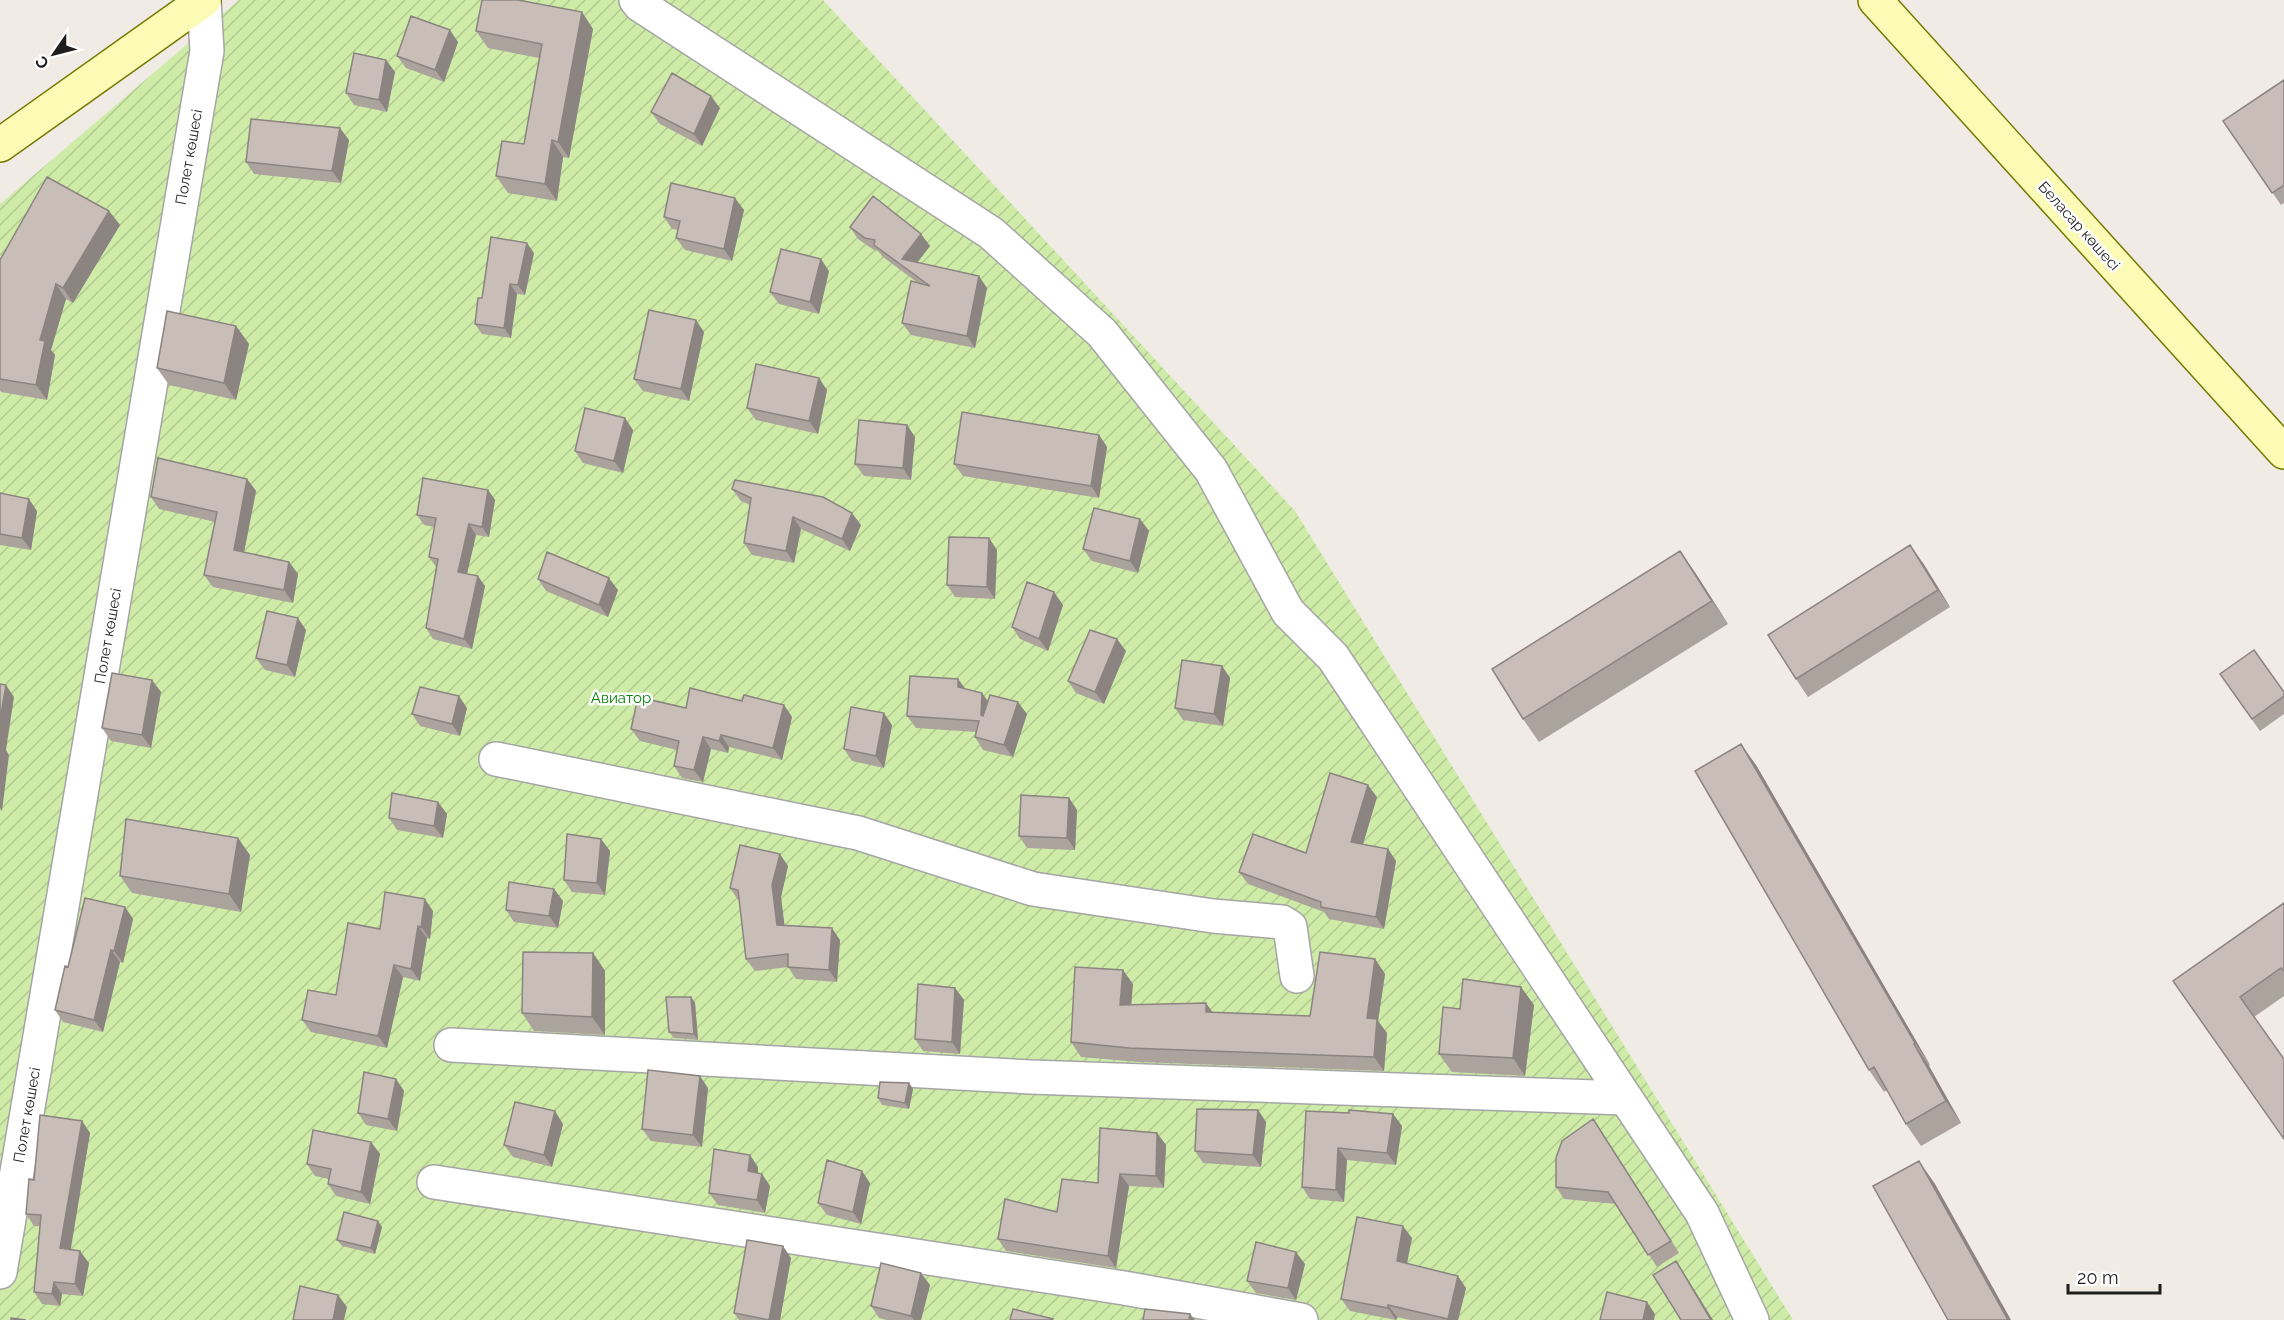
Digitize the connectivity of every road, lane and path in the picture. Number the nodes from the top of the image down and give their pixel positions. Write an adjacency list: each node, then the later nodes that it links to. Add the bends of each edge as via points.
1 (204, 0): 4 (street); 11 (street, Полет көшесі, via 207,51)
2 (636, 0): 9 (street, via 991,233 1102,333 1211,470 1288,612 1333,657)
3 (1875, 0): 5 (street, Беласар көшесі)
4 (0, 145)
5 (2284, 452)
6 (496, 759): 7 (street, via 858,833 1033,889 1213,916 1282,922 1290,927)
7 (1297, 976)
8 (451, 1045): 9 (street, via 1031,1077)
9 (1625, 1098): 13 (street, via 1702,1213)
10 (434, 1182): 12 (street, via 1124,1288)
11 (0, 1272)
12 (1301, 1320)
13 (1752, 1320)

